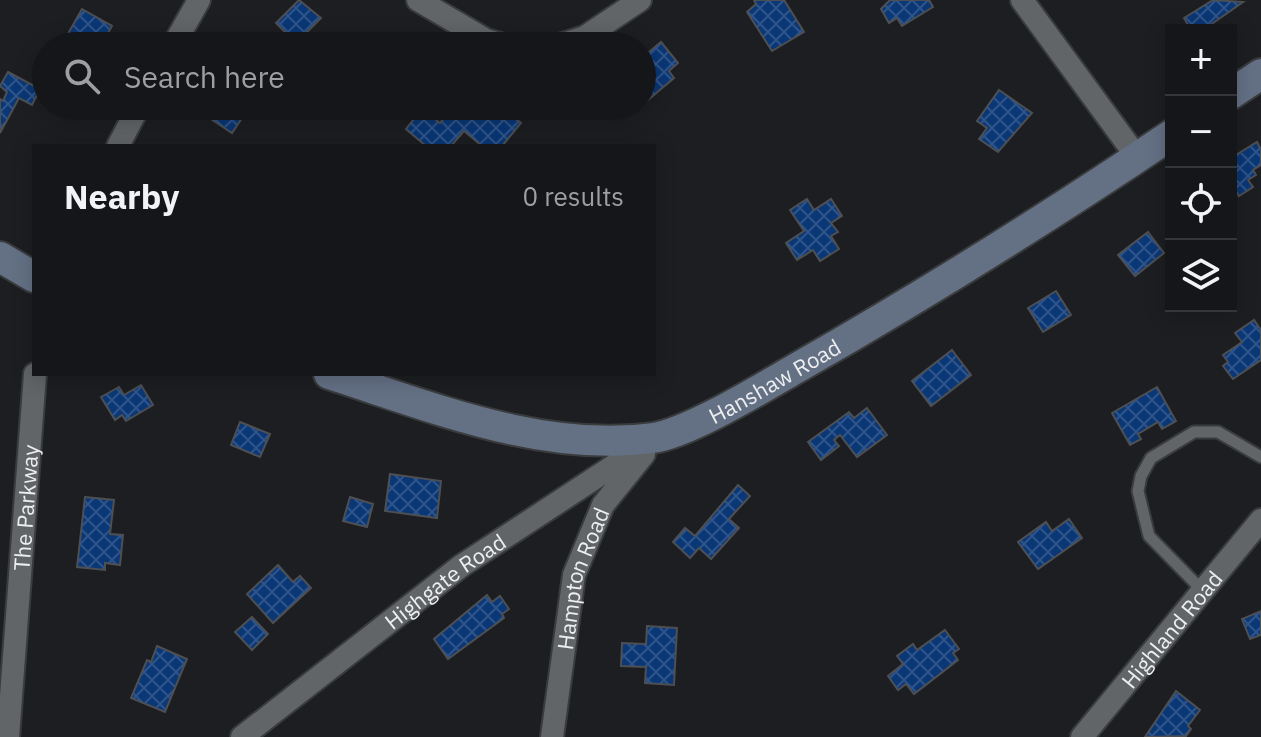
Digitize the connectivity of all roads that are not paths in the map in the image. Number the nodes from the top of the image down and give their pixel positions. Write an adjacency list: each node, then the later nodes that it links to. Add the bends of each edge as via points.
1 (199, 0): 5 (street)
2 (418, 0): 6 (street)
3 (640, 0): 7 (street)
4 (1022, 0): 13 (street)
5 (181, 32)
6 (472, 32)
7 (592, 32)
8 (1261, 74): 9 (street)
9 (1237, 90)
10 (132, 120): 12 (street)
11 (1165, 139): 13 (street, Hanshaw Road)
12 (119, 144)
13 (1137, 157): 18 (street, Hanshaw Road, via 912,302 749,395)
14 (0, 257): 15 (street)
15 (32, 276)
16 (35, 376): 22 (street, The Parkway)
17 (335, 376): 18 (street, Hanshaw Road, via 447,412 553,438)
18 (657, 438): 23 (street, Highgate Road, via 461,566); 24 (street, Hampton Road, via 603,505 574,575)
19 (1261, 457): 21 (lane, via 1218,432 1194,432 1151,458 1141,476 1138,491 1149,536)
20 (1261, 520): 21 (street, Highland Road)
21 (1201, 589): 25 (street, Highland Road)
22 (8, 737)
23 (242, 737)
24 (552, 737)
25 (1082, 737)

